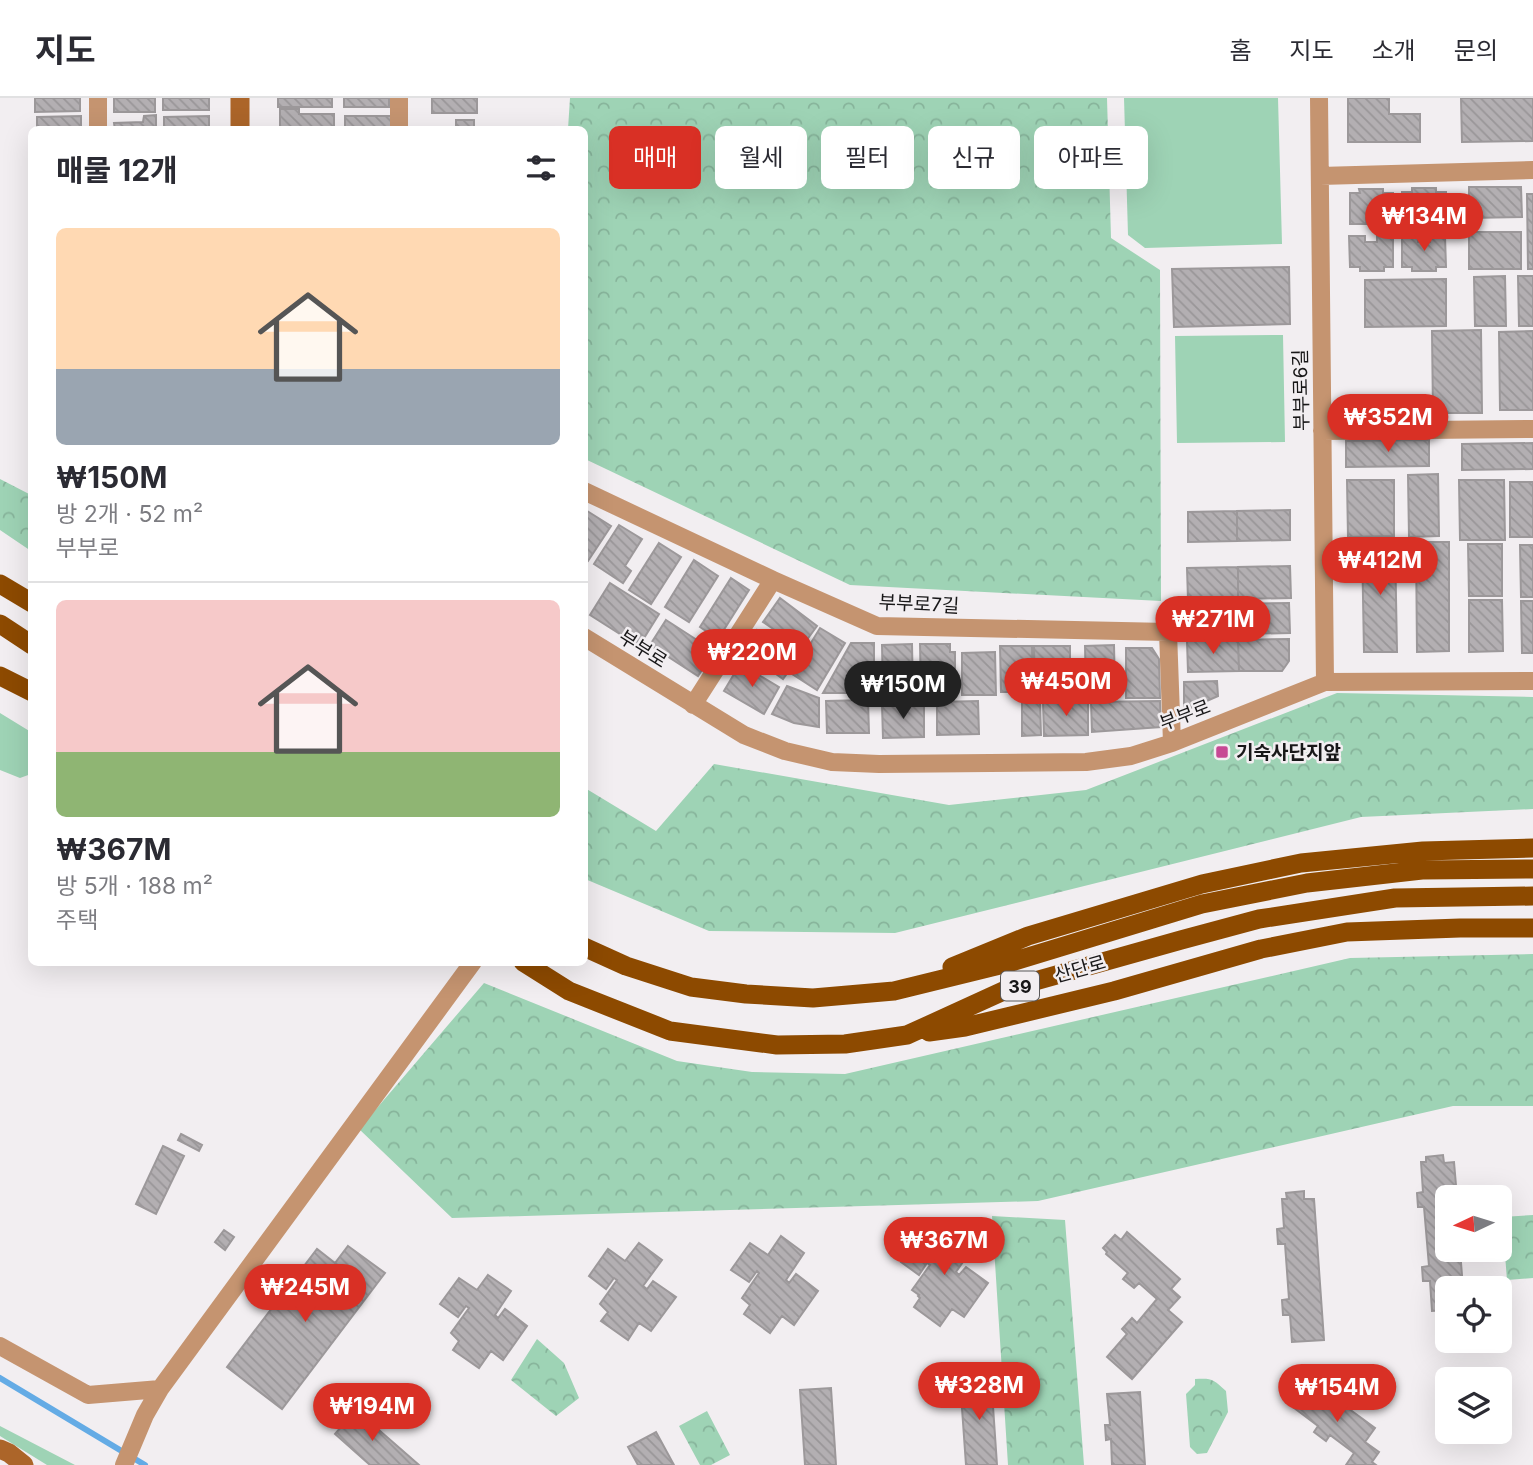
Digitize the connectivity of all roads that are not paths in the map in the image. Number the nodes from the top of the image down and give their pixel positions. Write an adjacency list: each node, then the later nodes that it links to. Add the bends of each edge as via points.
1 (98, 98): 5 (street)
2 (240, 98): 6 (main road)
3 (399, 98): 7 (street)
4 (1319, 98): 9 (street, 부부로6길)
5 (98, 126)
6 (240, 126)
7 (399, 126)
8 (1533, 170): 9 (street)
9 (1320, 176): 11 (street, 부부로6길)
10 (1533, 429): 11 (street)
11 (1322, 431): 21 (street, 부부로6길)
12 (588, 493): 13 (street, 부부로7길)
13 (773, 580): 23 (street); 24 (street, 부부로7길, via 877,626 1168,632)
14 (0, 584): 15 (main road)
15 (28, 601)
16 (0, 624): 18 (main road)
17 (588, 639): 23 (street, 부부로)
18 (28, 642)
19 (0, 676): 22 (main road)
20 (1533, 681): 21 (street, 부부로)
21 (1325, 682): 24 (street, 부부로)
22 (28, 690)
23 (694, 705): 24 (street, 부부로, via 744,735 832,762 1086,762 1132,757)
24 (1172, 743)
25 (1533, 848): 32 (main road, via 1423,851 1301,863 1202,884 1028,936)
26 (1533, 869): 32 (main road, 산단로 / 39, via 1422,870 1307,883 1202,904 1008,963)
27 (1533, 896): 33 (main road, 산단로 / 39, via 1395,898 1259,919 1010,988)
28 (1533, 928): 33 (main road, via 1347,932 1261,949 978,1023)
29 (588, 949): 32 (main road, 산단로 / 39, via 691,987 813,998)
30 (470, 966): 35 (street)
31 (529, 966): 33 (main road, 산단로 / 39, via 569,991 670,1031 776,1045 845,1044)
32 (894, 991)
33 (907, 1035)
34 (0, 1346): 35 (street, via 88,1395)
35 (160, 1389): 38 (street)
36 (0, 1449): 37 (main road)
37 (24, 1465)
38 (124, 1465)

